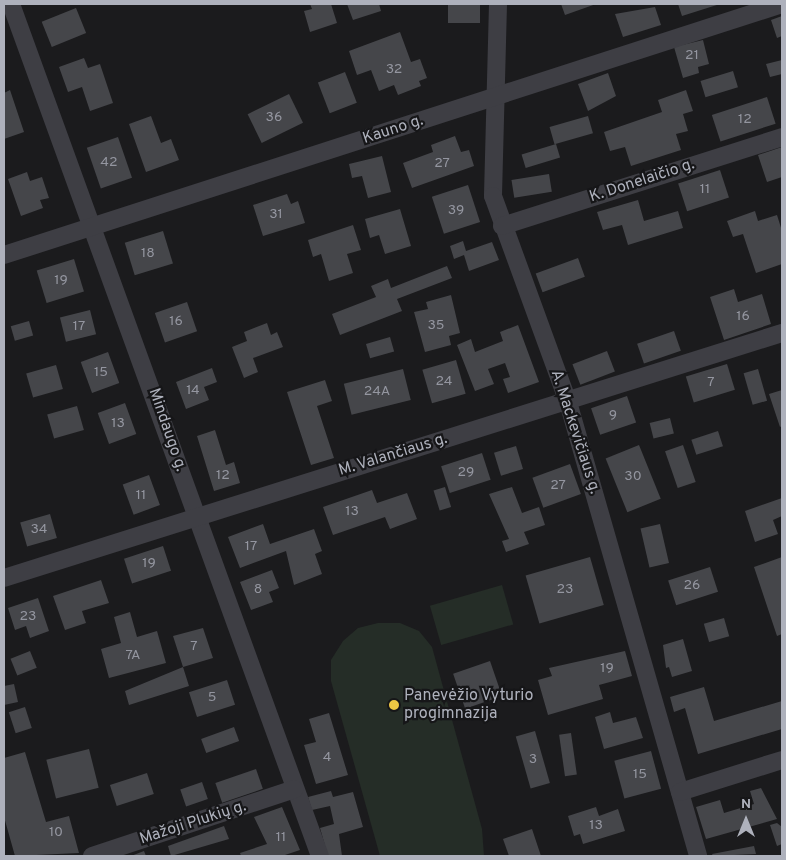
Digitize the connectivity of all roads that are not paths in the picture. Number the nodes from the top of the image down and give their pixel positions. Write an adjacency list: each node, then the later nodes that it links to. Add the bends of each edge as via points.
1 (11, 4): 6 (street, Mindaugo g.)
2 (498, 4): 4 (street, A. Mackevičiaus g.)
3 (782, 4): 4 (street, Kauno g.)
4 (496, 96): 6 (street, Kauno g.); 7 (street, A. Mackevičiaus g., via 492,174)
5 (782, 136): 7 (street, K. Donelaičio g.)
6 (95, 226): 8 (street, Kauno g.); 11 (street, Mindaugo g.)
7 (502, 226): 10 (street, A. Mackevičiaus g.)
8 (4, 255)
9 (782, 333): 10 (street, M. Valančiaus g.)
10 (568, 402): 11 (street, M. Valančiaus g.); 15 (street, A. Mackevičiaus g.)
11 (197, 515): 12 (street, M. Valančiaus g.); 14 (street, Mindaugo g., via 244,638)
12 (4, 578)
13 (782, 760): 15 (street)
14 (294, 790): 16 (street, Mažoji Plukių g.); 17 (street, Mindaugo g.)
15 (680, 792): 18 (street, A. Mackevičiaus g.)
16 (92, 856)
17 (320, 856)
18 (698, 856)

